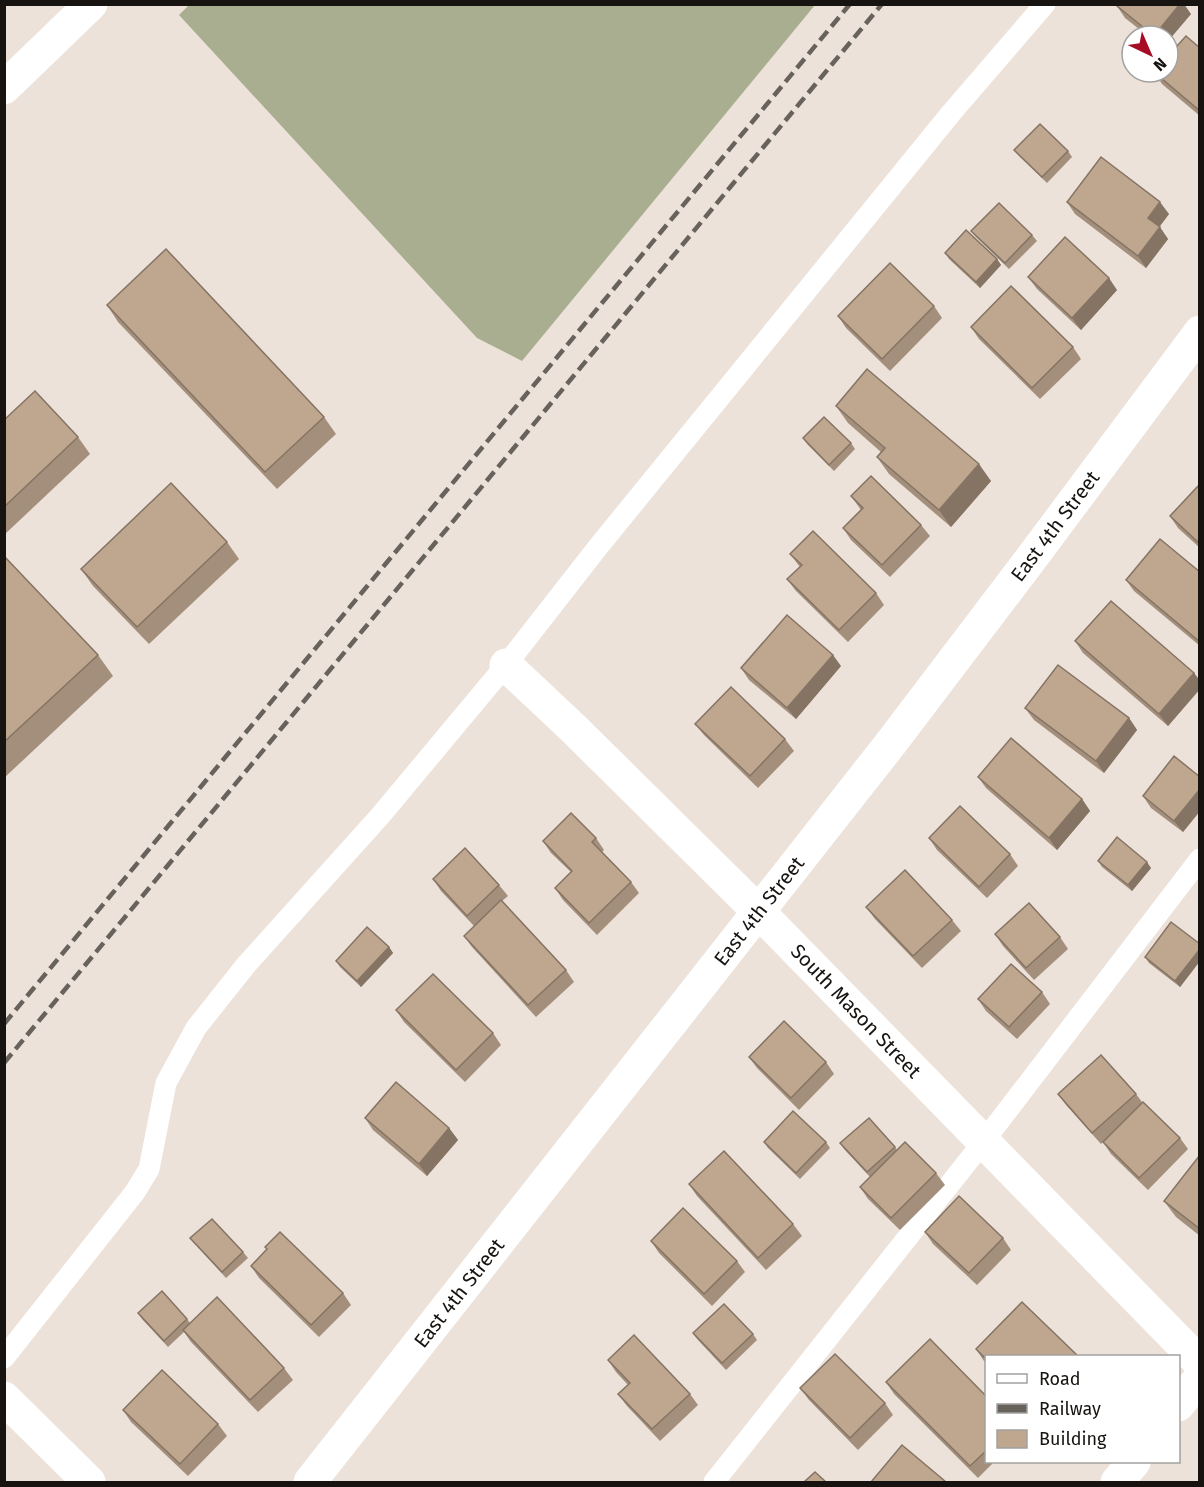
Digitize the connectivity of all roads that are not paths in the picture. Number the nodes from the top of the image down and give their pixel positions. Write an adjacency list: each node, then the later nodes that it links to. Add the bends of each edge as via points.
1 (91, 4): 3 (street)
2 (1045, 4): 5 (lane, via 952,112)
3 (4, 88)
4 (1200, 332): 7 (street, East 4th Street, via 898,733)
5 (506, 665): 7 (street, South Mason Street); 9 (lane, via 196,1028 166,1083 149,1169)
6 (1200, 859): 8 (lane)
7 (758, 911): 8 (street, South Mason Street); 16 (street, East 4th Street)
8 (984, 1141): 10 (street, South Mason Street); 17 (lane)
9 (4, 1358)
10 (1200, 1363)
11 (1200, 1378): 13 (street)
12 (4, 1398): 15 (street)
13 (1180, 1403)
14 (1132, 1463): 18 (street)
15 (89, 1482)
16 (310, 1482)
17 (714, 1482)
18 (1117, 1482)

